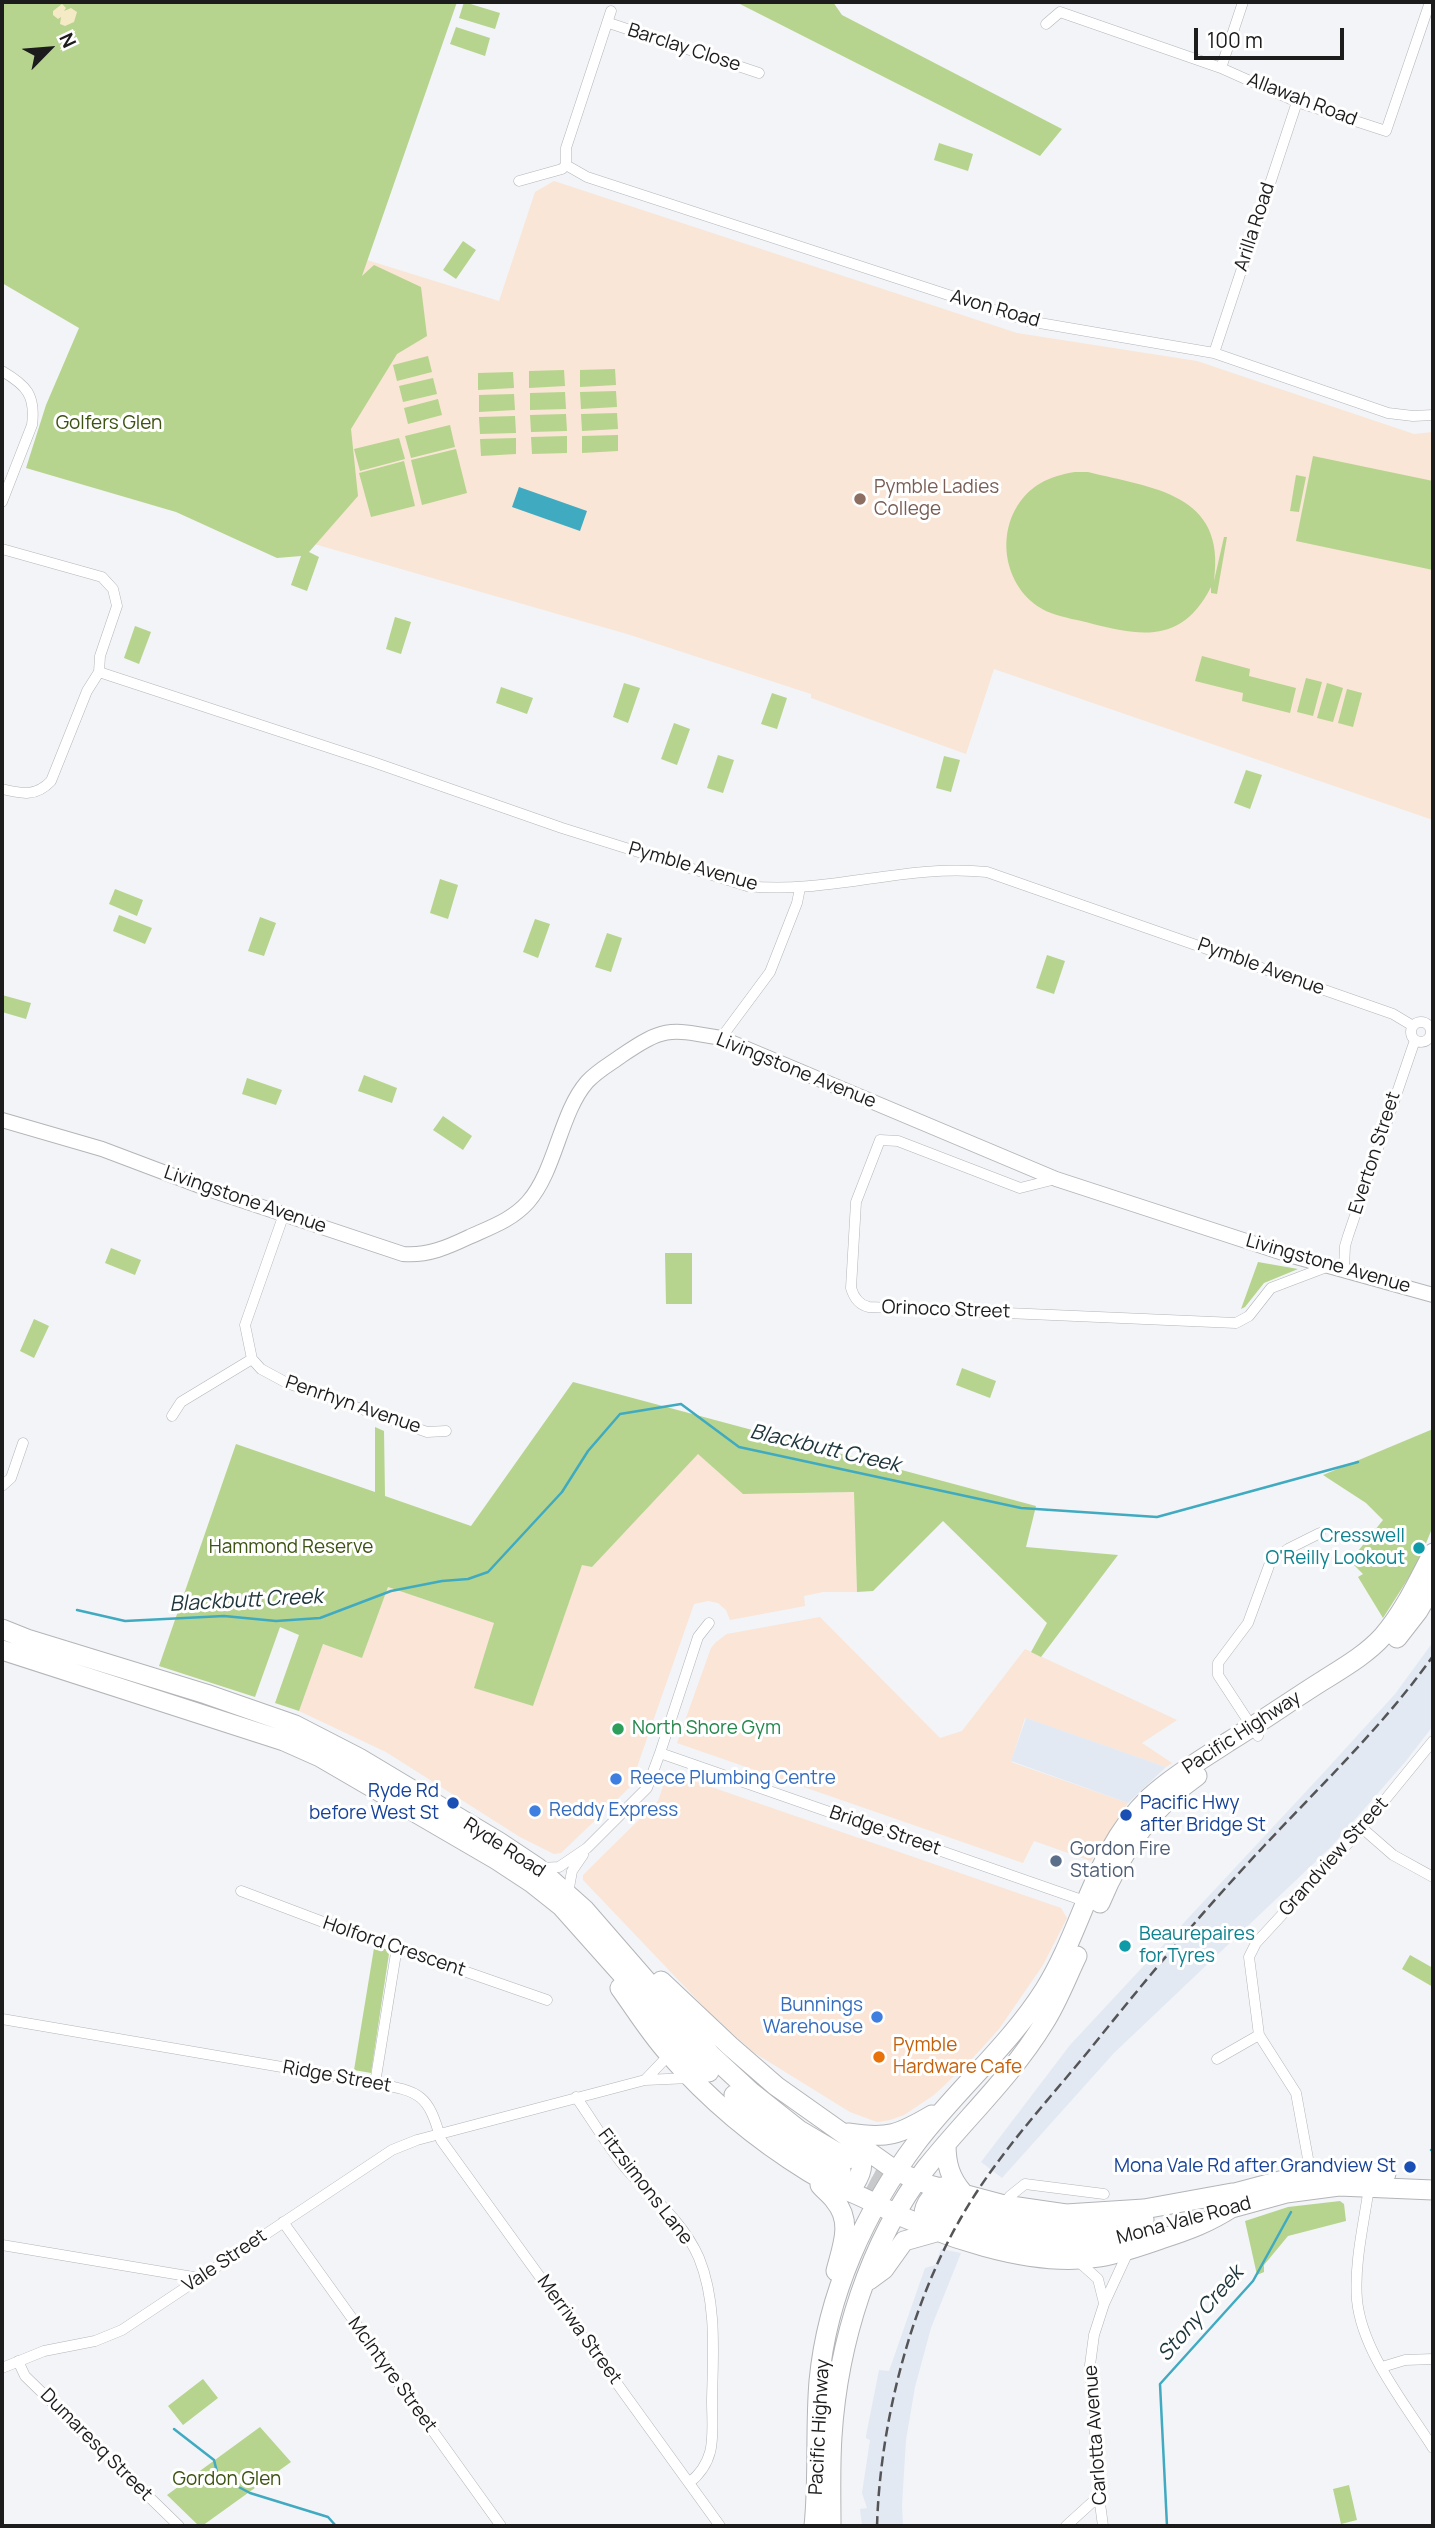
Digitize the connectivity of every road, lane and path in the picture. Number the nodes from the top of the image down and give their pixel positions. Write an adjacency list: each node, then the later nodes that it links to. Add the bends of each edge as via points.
1 (1243, 2): 7 (street)
2 (1430, 2): 9 (street, Allawah Road, via 1386,131)
3 (1060, 7): 6 (street); 7 (street, Allawah Road)
4 (611, 11): 5 (street)
5 (609, 23): 8 (street, Barclay Close); 10 (street, via 566,148)
6 (1046, 24)
7 (1221, 68): 9 (street, Allawah Road)
8 (759, 73)
9 (1297, 102): 12 (street, Arilla Road)
10 (566, 164): 11 (street); 12 (street, Avon Road, via 601,182 1028,321)
11 (519, 181)
12 (1214, 353): 14 (street, Avon Road, via 1388,413)
13 (2, 371): 15 (street, via 22,383 34,412)
14 (1433, 415)
15 (2, 502)
16 (2, 549): 17 (street, via 102,577 113,589 117,606)
17 (99, 672): 18 (street, via 51,781 41,792); 19 (street, Pymble Avenue, via 747,886)
18 (2, 789)
19 (800, 888): 20 (street, Pymble Avenue, via 950,869 988,872 1393,1014); 22 (street, via 770,972)
20 (1413, 1026): 21 (street, Pymble Avenue, via 1426,1024); 23 (street)
21 (1432, 1034): 23 (street, Pymble Avenue, via 1425,1041)
22 (721, 1038): 25 (street, Livingstone Avenue); 26 (street, Livingstone Avenue, via 660,1033 594,1075 582,1089 530,1200 509,1219 441,1250 403,1254)
23 (1415, 1040): 27 (street, Everton Street)
24 (2, 1119): 26 (street, Livingstone Avenue)
25 (1056, 1179): 27 (street, Livingstone Avenue); 27 (street, Orinoco Street, via 1020,1188 898,1141 880,1140 856,1202 853,1295 869,1307 1236,1323 1249,1315 1271,1288)
26 (284, 1214): 29 (street, via 245,1325)
27 (1337, 1267): 28 (street, Livingstone Avenue)
28 (1433, 1295)
29 (252, 1359): 30 (street, via 181,1402); 31 (street, Penrhyn Avenue, via 287,1384 427,1432)
30 (172, 1416)
31 (446, 1432)
32 (23, 1443): 33 (street, via 11,1478)
33 (2, 1486)
34 (1320, 1533): 40 (street, via 1270,1563 1248,1623 1218,1663 1218,1675)
35 (1433, 1553): 40 (highway, Pacific Highway, via 1381,1639)
36 (1433, 1584): 40 (highway, Pacific Highway, via 1410,1621 1371,1662)
37 (709, 1623): 42 (street, via 698,1637)
38 (2, 1629): 45 (highway, Ryde Road, via 295,1725 367,1763)
39 (2, 1650): 49 (highway, Ryde Road, via 284,1741 320,1757)
40 (1255, 1731): 47 (highway, Pacific Highway, via 1155,1811); 50 (highway, Pacific Highway, via 1186,1769 1147,1800 1111,1850)
41 (1433, 1741): 43 (street, Grandview Street)
42 (660, 1753): 44 (street, via 647,1788); 50 (street, Bridge Street)
43 (1362, 1829): 46 (street, via 1393,1855); 55 (street, Grandview Street, via 1251,1949)
44 (587, 1848): 45 (street, via 559,1867); 49 (street, via 572,1871)
45 (538, 1868): 49 (highway, Ryde Road)
46 (1433, 1877)
47 (1107, 1886): 50 (street); 65 (highway, Pacific Highway, via 1045,2022)
48 (241, 1891): 52 (street, Holford Crescent)
49 (564, 1900): 51 (highway, Ryde Road); 56 (highway); 68 (highway, Ryde Road, via 714,2077 782,2134)
50 (1086, 1902): 62 (highway, Pacific Highway, via 1064,1955 1030,2012)
51 (584, 1909): 64 (highway, via 758,2071); 68 (highway, Ryde Road, via 711,2055)
52 (397, 1947): 53 (street, Holford Crescent); 60 (street)
53 (547, 2000)
54 (2, 2018): 60 (street, Ridge Street)
55 (1259, 2035): 57 (street); 69 (street, Grandview Street, via 1296,2094)
56 (668, 2053): 58 (highway); 59 (street)
57 (1217, 2059)
58 (692, 2078): 59 (street); 67 (highway, via 750,2131)
59 (645, 2080): 61 (street)
60 (375, 2083): 63 (street, Ridge Street, via 420,2096)
61 (576, 2097): 63 (street); 94 (street, Fitzsimons Lane, via 627,2170 691,2242 708,2287 713,2348 711,2444 703,2472)
62 (950, 2105): 64 (highway, via 910,2129 874,2136); 66 (highway, Pacific Highway)
63 (439, 2133): 81 (street, Vale Street, via 392,2150); 94 (street, Merriwa Street)
64 (844, 2133): 66 (highway); 68 (highway, via 863,2164 855,2185)
65 (946, 2144): 71 (highway, Pacific Highway); 74 (highway, via 949,2174)
66 (896, 2171): 71 (highway); 77 (highway, Pacific Highway)
67 (810, 2173): 68 (highway); 87 (highway, via 846,2223 836,2272)
68 (843, 2173): 77 (highway)
69 (1311, 2175): 70 (highway, Mona Vale Road, via 1335,2171); 76 (highway, Mona Vale Road, via 1264,2183)
70 (1433, 2177)
71 (918, 2181): 79 (highway); 80 (highway, Pacific Highway)
72 (1369, 2186): 73 (highway, Mona Vale Road); 76 (highway, Mona Vale Road); 91 (street, via 1357,2302 1370,2346)
73 (1433, 2190)
74 (963, 2193): 78 (highway); 79 (highway)
75 (1104, 2194): 78 (street, via 1025,2184)
76 (1233, 2200): 78 (highway, via 1066,2214); 79 (highway, Mona Vale Road, via 1118,2225 1071,2230); 83 (highway, via 1206,2224)
77 (877, 2204): 80 (highway); 87 (highway, Pacific Highway)
78 (1004, 2205)
79 (939, 2209): 80 (highway); 84 (highway, via 999,2249); 86 (highway, via 904,2241 884,2269)
80 (895, 2215): 86 (highway, Pacific Highway)
81 (283, 2222): 85 (street, Vale Street); 96 (street, McIntyre Street)
82 (2, 2245): 85 (street)
83 (1130, 2250): 84 (highway); 88 (street, Carlotta Avenue)
84 (1074, 2259): 88 (street, via 1098,2279)
85 (200, 2278): 90 (street, Vale Street, via 108,2336)
86 (865, 2283): 100 (highway, Pacific Highway, via 847,2342 833,2419)
87 (840, 2286): 99 (highway, Pacific Highway, via 831,2312 818,2394)
88 (1104, 2304): 95 (street, Carlotta Avenue, via 1090,2365)
89 (1433, 2359): 91 (street)
90 (18, 2361): 92 (street, Vale Street); 97 (street, Dumaresq Street, via 25,2376)
91 (1382, 2367): 93 (street)
92 (2, 2368)
93 (1433, 2448)
94 (689, 2483): 98 (street, Merriwa Street)
95 (1099, 2497): 101 (street); 102 (street, Carlotta Avenue)
96 (497, 2525)
97 (179, 2526)
98 (720, 2526)
99 (814, 2526)
100 (831, 2526)
101 (1066, 2526)
102 (1103, 2526)

